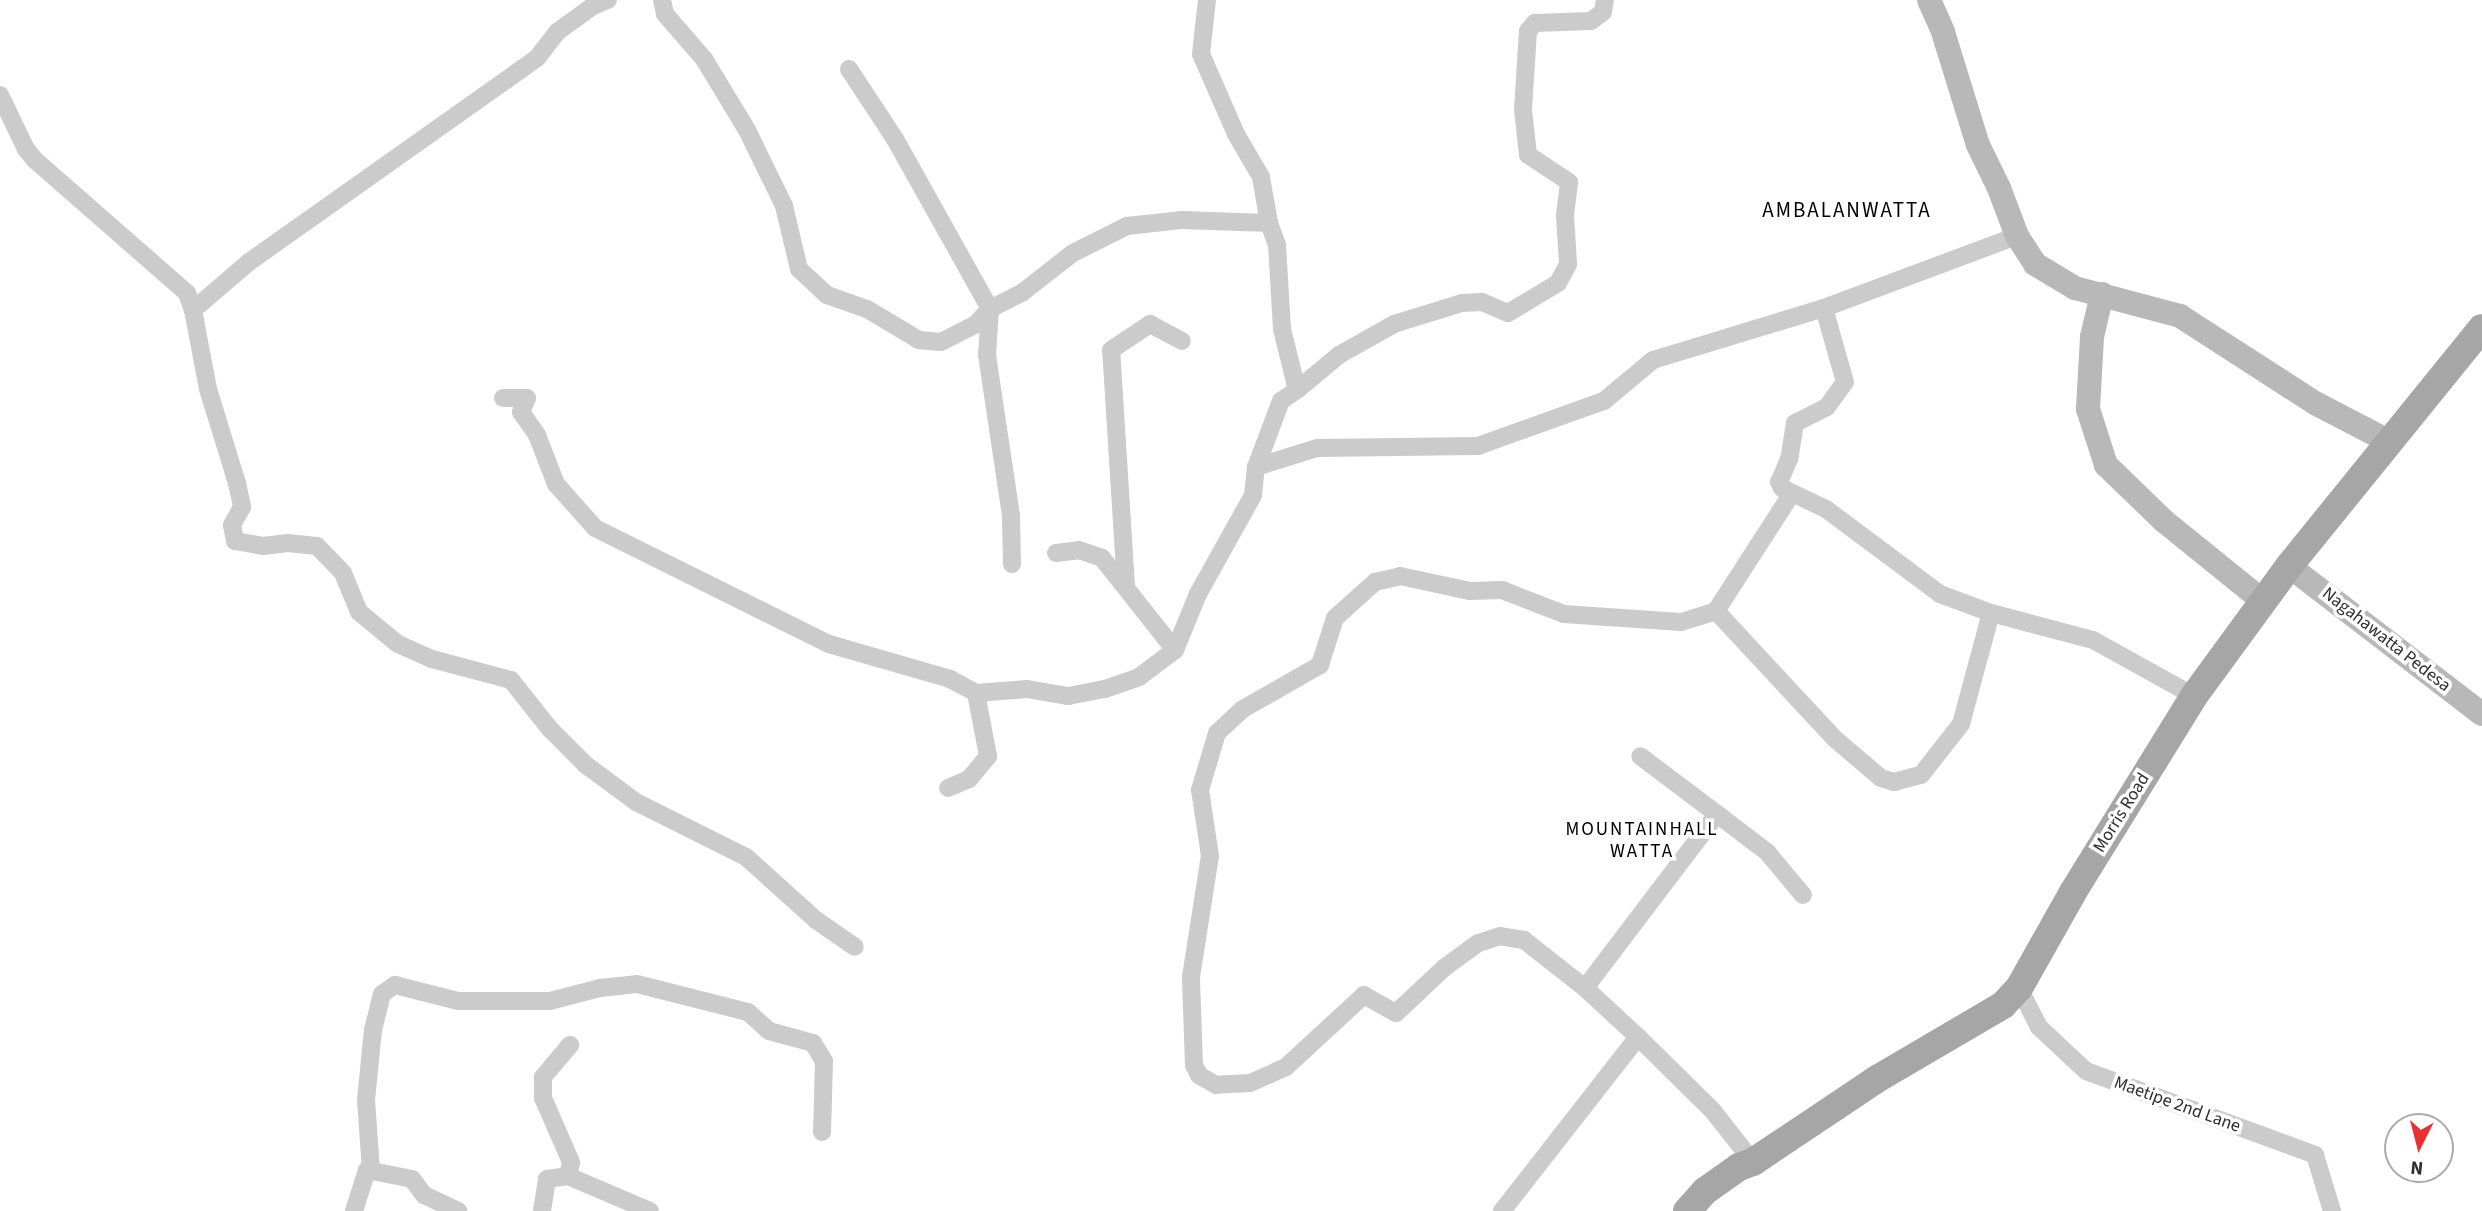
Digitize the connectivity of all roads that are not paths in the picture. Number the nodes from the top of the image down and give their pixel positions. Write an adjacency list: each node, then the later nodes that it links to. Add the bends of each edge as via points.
1 (608, 0): 13 (street, via 557,32 537,58 249,262)
2 (662, 0): 12 (street, via 665,14 704,59 747,130 784,206 799,269 827,295 867,309 919,340 941,342 976,324)
3 (1207, 0): 8 (street, via 1201,54 1236,134 1261,177)
4 (1605, 0): 16 (street, via 1603,12 1591,21 1535,23 1528,31 1523,110 1528,155 1569,182 1565,215 1568,264 1558,283 1508,313 1482,302 1462,303 1394,324 1339,355)
5 (1929, 0): 9 (street, via 1978,145)
6 (849, 69): 12 (street, via 895,139)
7 (0, 96): 13 (street, via 35,160 187,293)
8 (1269, 223): 12 (street, via 1181,220 1127,226 1073,253 1023,292); 16 (street, via 1277,245 1282,329)
9 (2017, 236): 10 (street, via 2035,264 2075,288); 11 (street)
10 (2102, 294): 18 (street, via 2180,316 2315,403); 25 (street, via 2092,337 2088,409 2106,466 2164,521)
11 (1824, 307): 19 (street, via 1653,360 1604,401 1478,446 1317,448); 20 (street, via 1845,382 1827,407 1795,423 1789,459 1779,482)
12 (990, 309): 22 (street, via 987,355 1011,516)
13 (193, 310): 36 (street, via 208,389 242,507 232,524 235,541 317,546 343,573 359,612 397,644 432,659 511,680 586,765 636,802 746,858 816,920)
14 (2482, 328): 18 (main road, Morris Road)
15 (1182, 341): 24 (street, via 1150,324 1111,350)
16 (1297, 390): 19 (street, via 1281,401)
17 (503, 398): 29 (street, via 527,398 522,412 537,435 556,484 595,527 829,644 950,679)
18 (2390, 442): 23 (main road, Morris Road)
19 (1256, 467): 28 (street, via 1253,495 1198,594)
20 (1792, 493): 26 (street); 27 (street, via 1826,509 1940,594)
21 (1056, 553): 24 (street, via 1079,550 1102,558)
22 (1012, 564)
23 (2290, 566): 25 (main road, Morris Road); 31 (street, Nagahawatta Pedesa)
24 (1126, 586): 28 (street)
25 (2264, 601): 30 (main road, Morris Road)
26 (1716, 611): 27 (street, via 1835,739 1881,778 1894,782 1921,775 1961,724); 37 (street, via 1681,622 1564,614 1502,590 1469,591 1400,576 1375,582 1335,618 1320,665 1243,709 1217,733 1200,790 1210,856 1191,977 1194,1065 1199,1075 1216,1085 1250,1083 1286,1067 1364,995 1396,1013 1444,968 1478,943 1500,936 1524,940)
27 (1991, 613): 30 (street, via 2094,640)
28 (1175, 650): 29 (street, via 1139,677 1105,689 1068,696 1027,689)
29 (976, 693): 33 (street, via 988,756 969,779)
30 (2194, 696): 38 (main road, Morris Road)
31 (2482, 714)
32 (1640, 756): 34 (street)
33 (948, 788)
34 (1717, 814): 35 (street, via 1767,852); 37 (street)
35 (1803, 895)
36 (855, 947)
37 (1585, 988): 39 (street)
38 (2019, 988): 42 (main road, Morris Road, via 2003,1005 1877,1079); 51 (street, Maetipe 2nd Lane, via 2039,1027 2086,1071 2315,1155)
39 (1638, 1037): 42 (street, via 1713,1111); 49 (street)
40 (570, 1045): 44 (street, via 543,1077 542,1098 571,1162)
41 (822, 1132): 43 (street, via 824,1061 813,1044 769,1031 748,1012 637,984 550,1001 457,1001 395,985 382,994 373,1030 366,1100)
42 (1753, 1162): 50 (main road, Morris Road, via 1705,1191)
43 (371, 1171): 45 (street, via 367,1170); 46 (street, via 412,1180 424,1195)
44 (568, 1175): 47 (street, via 547,1179); 48 (street)
45 (354, 1211)
46 (458, 1211)
47 (541, 1211)
48 (650, 1211)
49 (1502, 1211)
50 (1687, 1211)
51 (2332, 1211)

